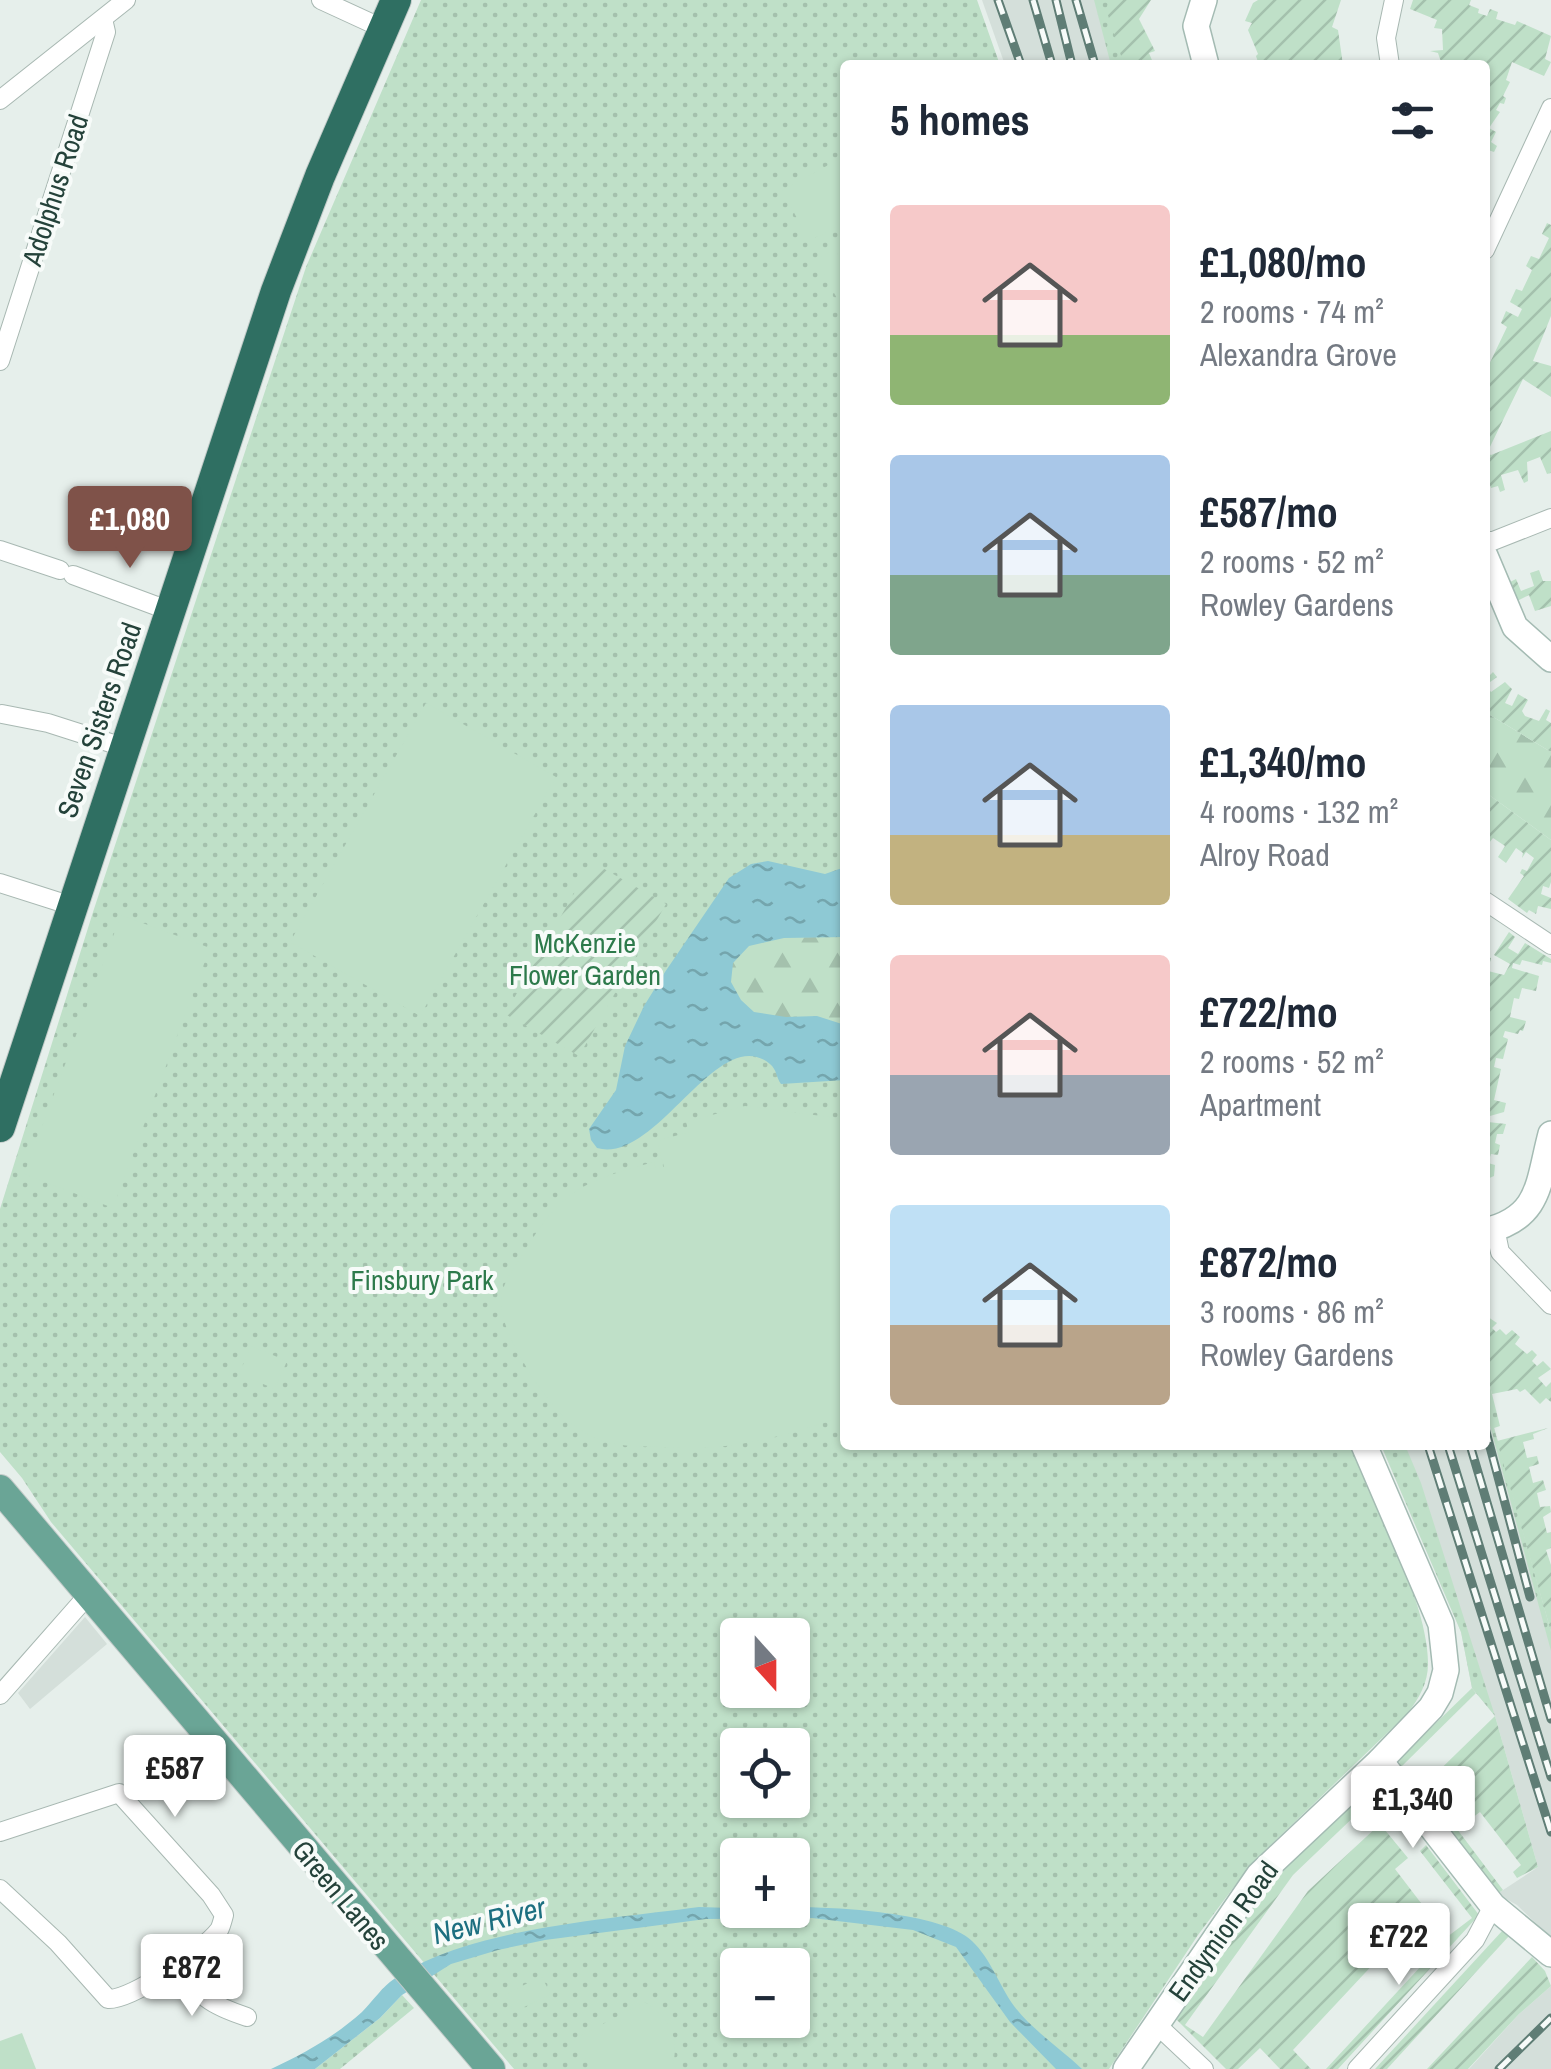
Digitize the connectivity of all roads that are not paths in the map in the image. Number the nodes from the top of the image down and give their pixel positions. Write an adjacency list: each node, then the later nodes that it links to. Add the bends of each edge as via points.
1 (126, 0): 6 (street)
2 (321, 0): 7 (street)
3 (396, 0): 7 (highway, Seven Sisters Road)
4 (1204, 0): 8 (main road, via 1196,26)
5 (1394, 0): 9 (street)
6 (102, 19): 10 (street); 13 (street, Adolphus Road, via 106,32)
7 (384, 28): 18 (highway, Seven Sisters Road, via 298,232)
8 (1205, 60)
9 (1389, 60)
10 (0, 100)
11 (1551, 108): 12 (street)
12 (1490, 239)
13 (0, 360)
14 (1551, 518): 15 (street)
15 (1490, 541)
16 (0, 550): 18 (street)
17 (1490, 568): 19 (main road, via 1515,627)
18 (170, 611): 21 (highway, Seven Sisters Road)
19 (1551, 659)
20 (2, 714): 21 (street)
21 (124, 747): 24 (highway, Seven Sisters Road)
22 (0, 882): 24 (street)
23 (1490, 904): 25 (street)
24 (72, 906): 26 (highway, Seven Sisters Road)
25 (1551, 945)
26 (0, 1127)
27 (1551, 1134): 28 (main road, via 1528,1209)
28 (1490, 1230): 29 (street, via 1500,1252)
29 (1551, 1306)
30 (1366, 1450): 34 (main road, Endymion Road, via 1446,1648 1440,1693)
31 (0, 1489): 32 (main road, Green Lanes)
32 (88, 1595): 33 (street); 42 (main road, Green Lanes)
33 (0, 1695)
34 (1380, 1761): 37 (main road); 41 (main road, Endymion Road, via 1259,1875)
35 (0, 1832): 39 (street, via 119,1794 224,1915 220,1929)
36 (0, 1889): 39 (street, via 108,1999 132,1994)
37 (1493, 1906): 38 (main road); 45 (street, via 1476,1940)
38 (1545, 1949)
39 (177, 1964): 40 (street, via 214,2006)
40 (248, 2017)
41 (1156, 2024): 43 (main road, Endymion Road); 44 (street)
42 (491, 2069)
43 (1126, 2069)
44 (1204, 2069)
45 (1358, 2069)

